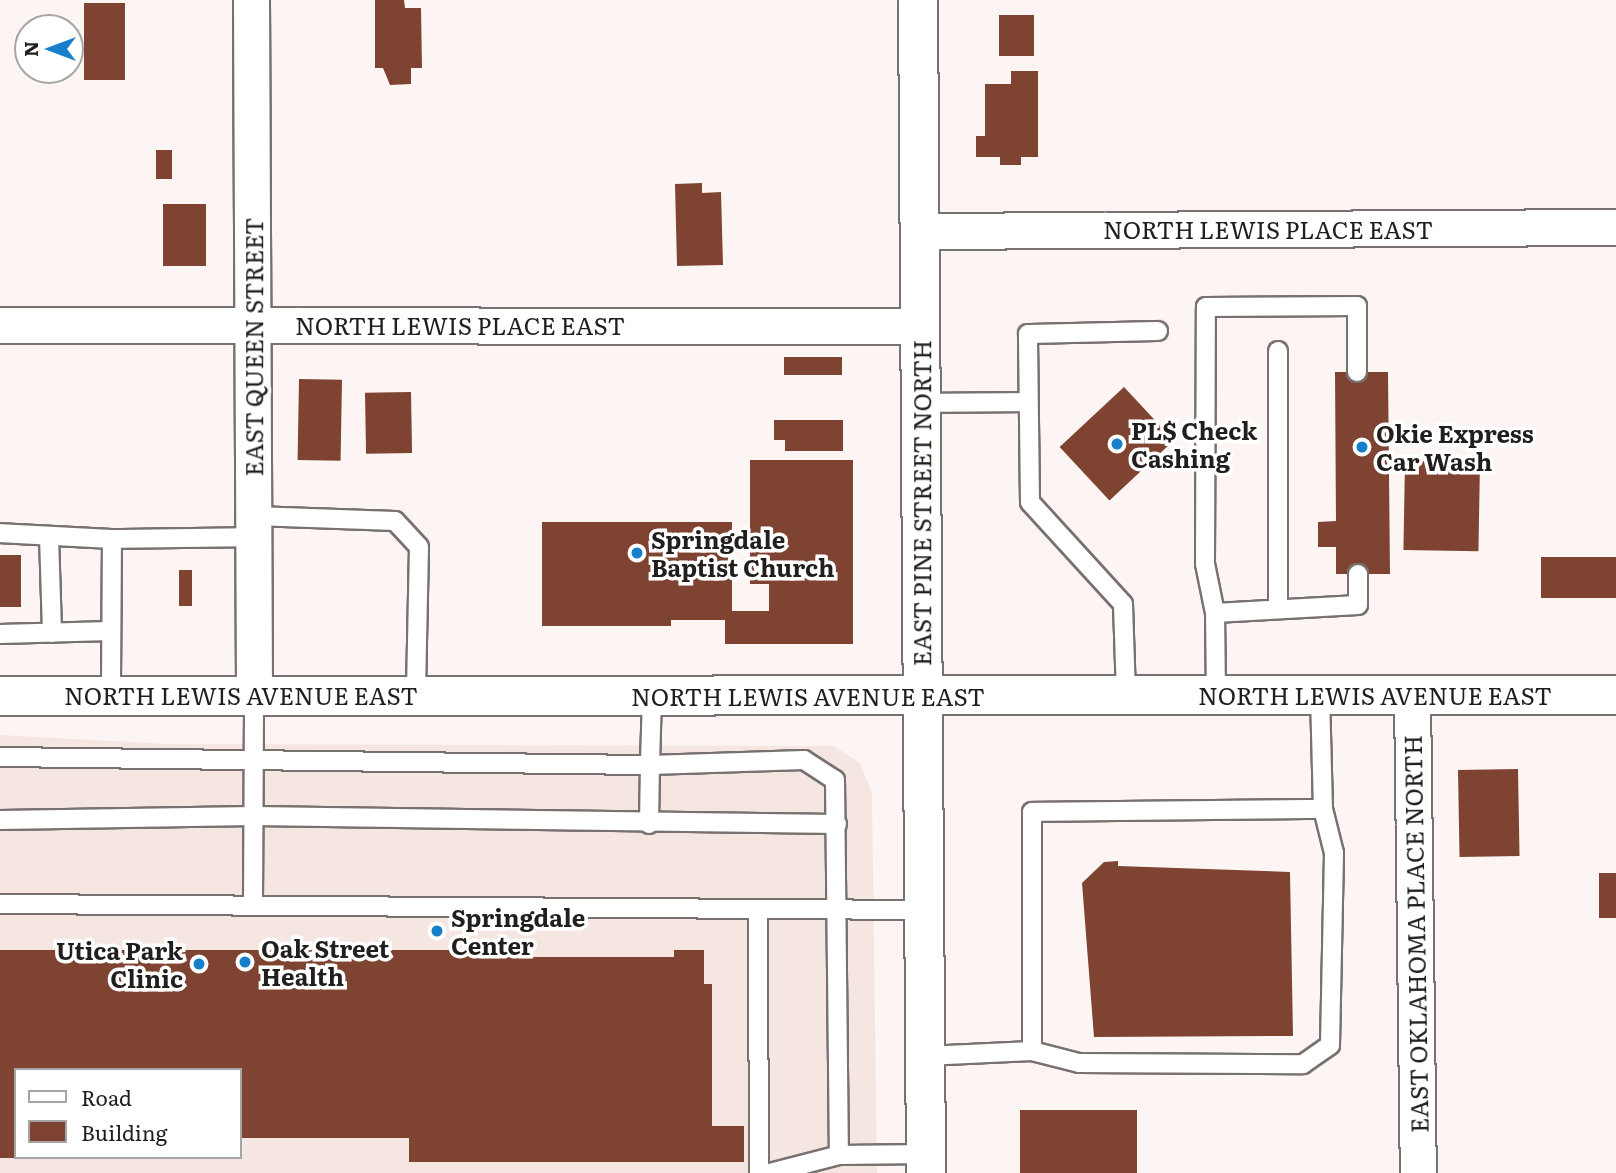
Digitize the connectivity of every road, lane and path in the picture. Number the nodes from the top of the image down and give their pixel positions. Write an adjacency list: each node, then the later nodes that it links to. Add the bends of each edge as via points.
1 (251, 0): 6 (street, EAST QUEEN STREET)
2 (918, 0): 4 (main road, EAST PINE STREET NORTH)
3 (1616, 227): 4 (street, NORTH LEWIS PLACE EAST)
4 (919, 231): 7 (main road, EAST PINE STREET NORTH)
5 (0, 325): 6 (street, NORTH LEWIS PLACE EAST)
6 (252, 325): 7 (street, NORTH LEWIS PLACE EAST); 13 (street, EAST QUEEN STREET)
7 (920, 326): 12 (main road, EAST PINE STREET NORTH)
8 (1158, 331): 11 (lane, via 1028,334)
9 (1278, 351): 18 (lane)
10 (1357, 372): 19 (lane, via 1357,306 1206,306 1205,564)
11 (1027, 402): 12 (lane); 28 (lane, via 1030,502 1123,604)
12 (920, 403): 33 (main road, EAST PINE STREET NORTH)
13 (254, 527): 16 (lane); 26 (street, EAST QUEEN STREET); 27 (lane, via 395,520 419,547)
14 (0, 533): 15 (lane)
15 (49, 536): 16 (lane); 21 (lane)
16 (112, 539): 20 (lane)
17 (1358, 574): 18 (lane, via 1358,605)
18 (1278, 606): 19 (lane)
19 (1214, 613): 24 (lane)
20 (111, 631): 21 (lane); 23 (lane)
21 (52, 633): 22 (lane)
22 (0, 634)
23 (111, 694): 26 (main road, NORTH LEWIS AVENUE EAST); 31 (main road, NORTH LEWIS AVENUE EAST)
24 (1216, 694): 25 (main road, NORTH LEWIS AVENUE EAST); 28 (main road, NORTH LEWIS AVENUE EAST)
25 (1320, 694): 29 (main road, NORTH LEWIS AVENUE EAST); 37 (lane)
26 (254, 695): 27 (main road, NORTH LEWIS AVENUE EAST); 35 (lane)
27 (416, 695): 32 (main road, NORTH LEWIS AVENUE EAST)
28 (1126, 695): 33 (main road, NORTH LEWIS AVENUE EAST)
29 (1412, 695): 30 (main road, NORTH LEWIS AVENUE EAST); 53 (street, EAST OKLAHOMA PLACE NORTH)
30 (1616, 695)
31 (0, 696)
32 (652, 696): 33 (main road, NORTH LEWIS AVENUE EAST); 36 (lane)
33 (921, 697): 45 (main road, EAST PINE STREET NORTH)
34 (0, 757): 35 (lane)
35 (255, 764): 36 (lane); 38 (lane)
36 (650, 765): 40 (lane); 41 (lane, via 804,760 835,780)
37 (1323, 809): 47 (lane, via 1032,812); 47 (lane, via 1334,853 1330,1045 1303,1064 1079,1063)
38 (254, 816): 39 (lane); 40 (lane); 42 (lane)
39 (0, 820)
40 (649, 824): 41 (lane)
41 (837, 824): 44 (lane)
42 (253, 902): 43 (lane); 46 (lane)
43 (0, 904)
44 (834, 910): 45 (lane); 46 (lane); 49 (lane)
45 (923, 910): 48 (main road, EAST PINE STREET NORTH)
46 (758, 913): 51 (lane)
47 (1032, 1051): 48 (lane)
48 (925, 1056): 50 (main road, EAST PINE STREET NORTH)
49 (839, 1155): 50 (lane); 52 (lane)
50 (926, 1164)
51 (759, 1173)
52 (770, 1173)
53 (1418, 1173)

